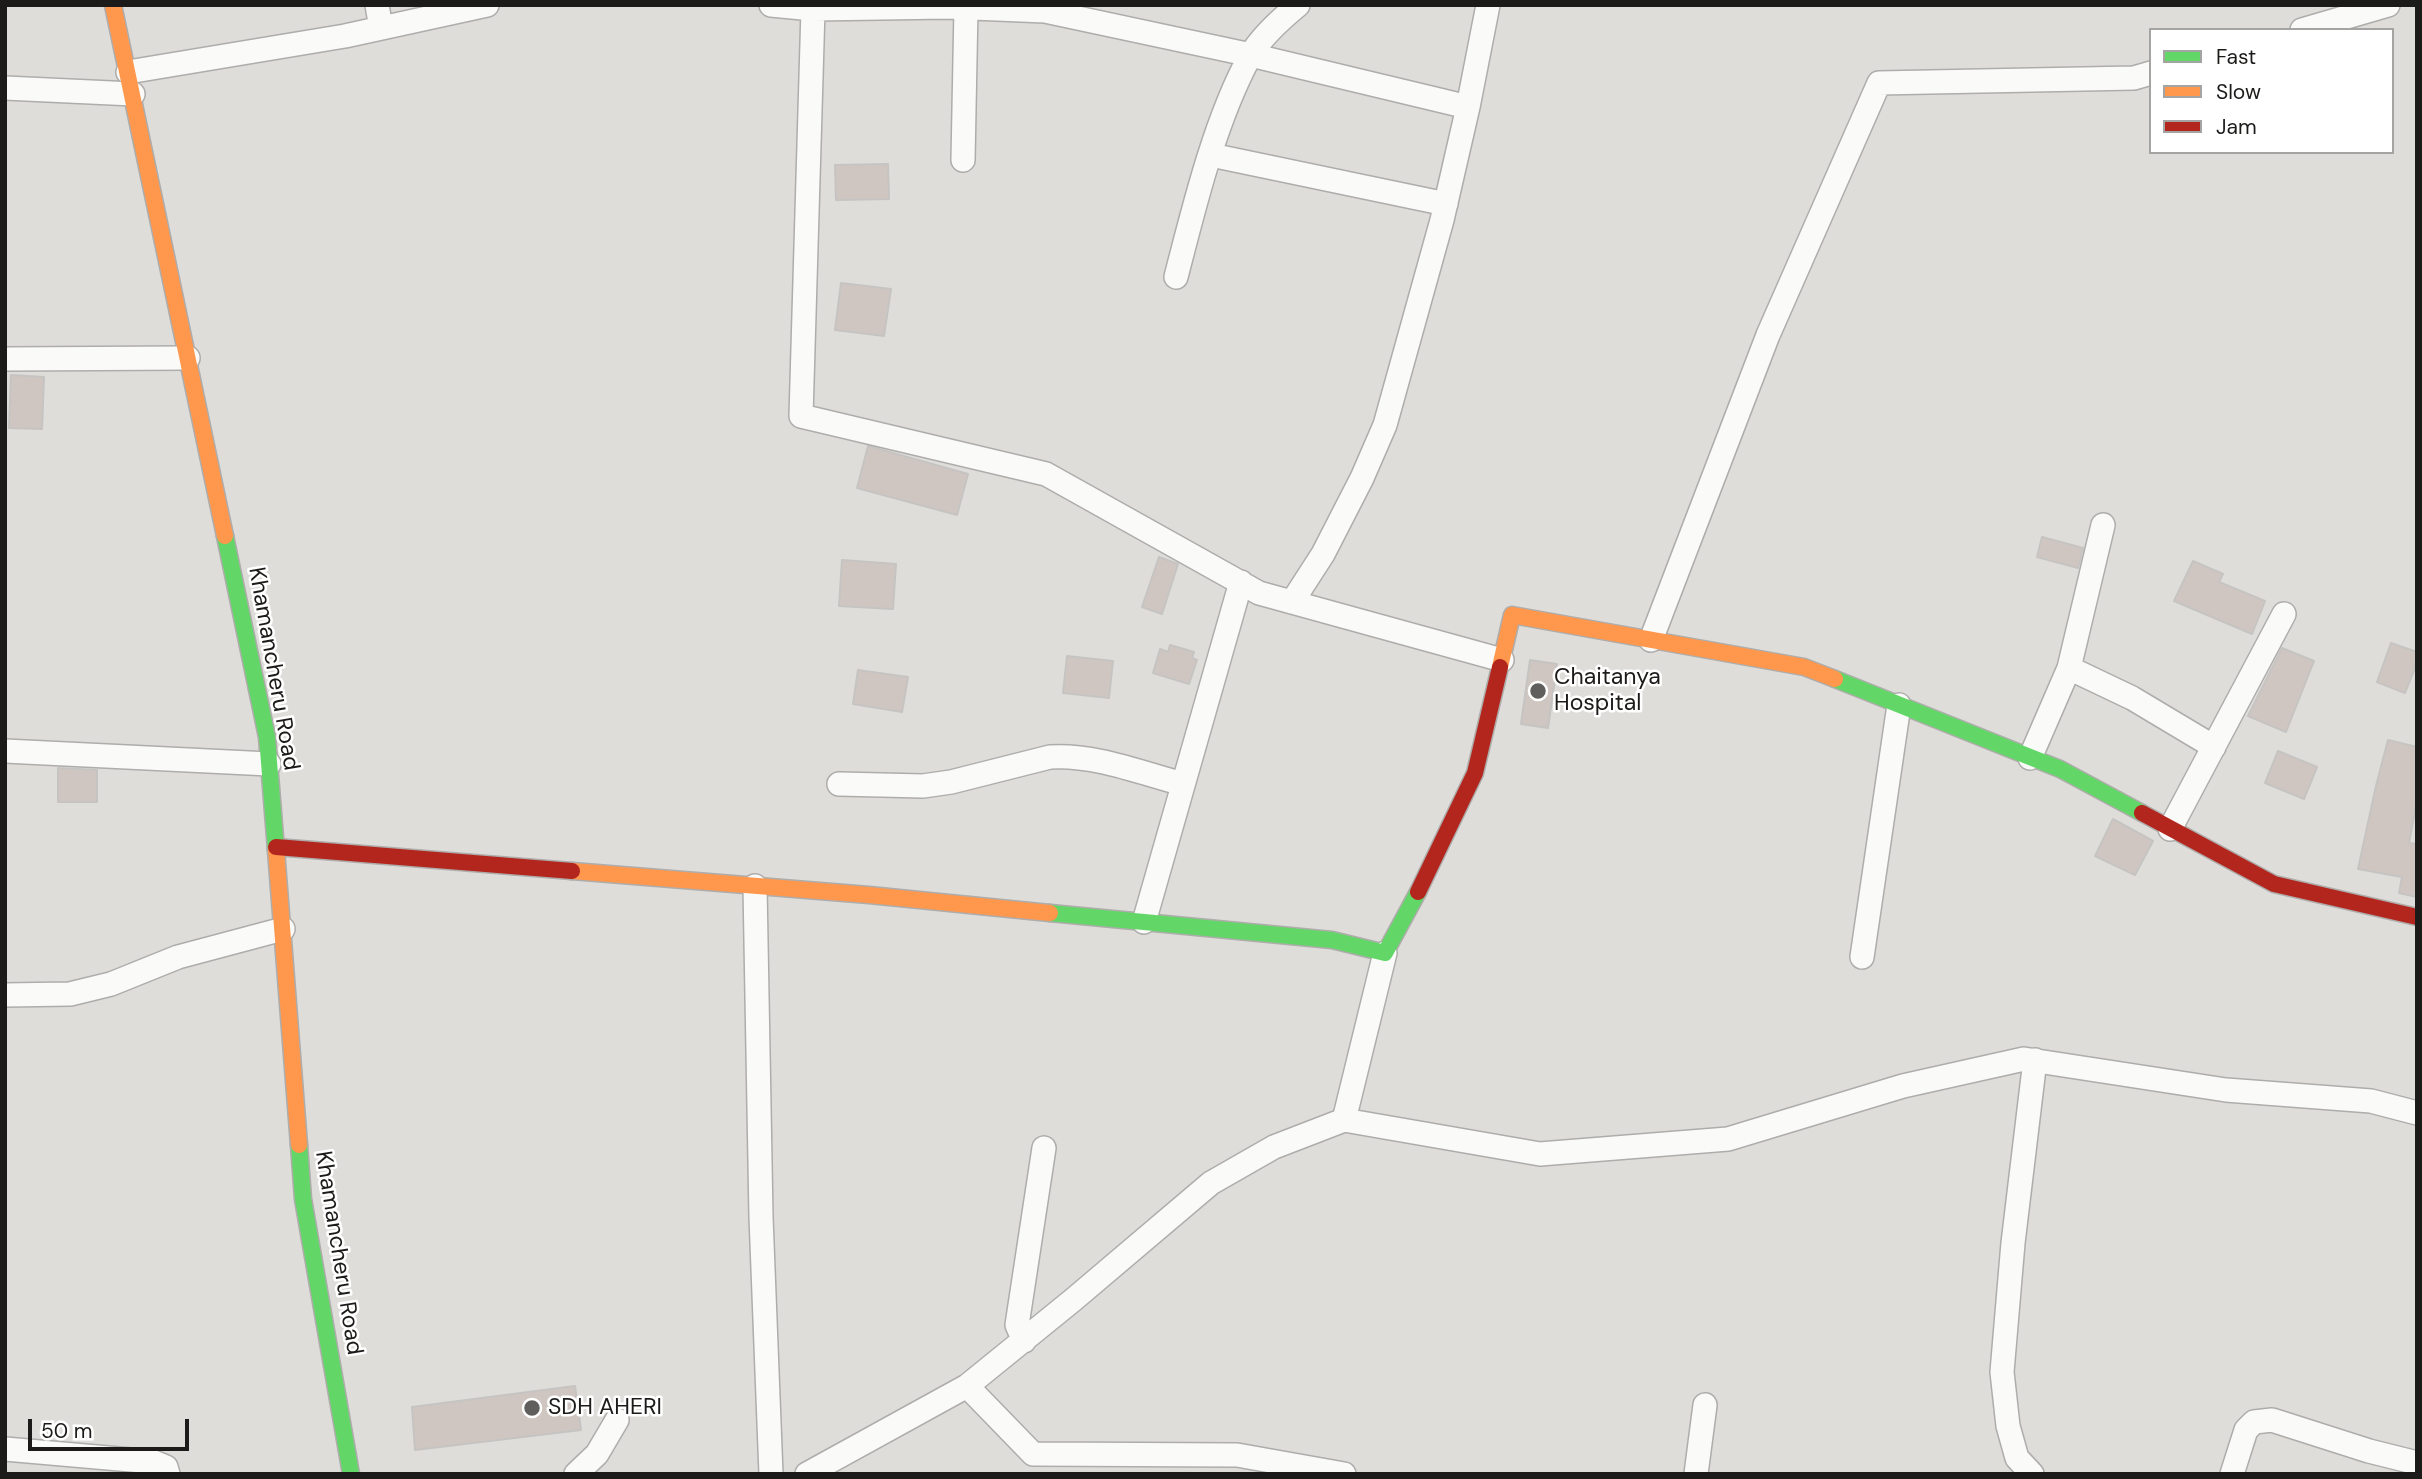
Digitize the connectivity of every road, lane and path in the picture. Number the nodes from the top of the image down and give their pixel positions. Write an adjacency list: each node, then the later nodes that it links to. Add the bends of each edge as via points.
1 (113, 5): 16 (street, Khamancheru Road)
2 (377, 5): 12 (street)
3 (486, 5): 12 (street)
4 (771, 5): 8 (street)
5 (1298, 5): 14 (street)
6 (1488, 5): 18 (street)
7 (2388, 5): 11 (street)
8 (813, 7): 9 (street); 26 (street, via 801,416 1046,474)
9 (966, 8): 10 (street); 20 (street)
10 (1058, 9): 14 (street)
11 (2325, 14): 13 (street)
12 (382, 28): 16 (street)
13 (2305, 28)
14 (1251, 55): 18 (street); 19 (street)
15 (2149, 74): 29 (street, via 2134,78 1879,83 1768,335)
16 (130, 83): 17 (street); 23 (street, Khamancheru Road)
17 (5, 88)
18 (1468, 107): 21 (street)
19 (1211, 155): 21 (street); 22 (street)
20 (963, 160)
21 (1446, 204): 27 (street, via 1384,428 1329,543)
22 (1176, 277)
23 (188, 358): 24 (street); 36 (street, Khamancheru Road)
24 (5, 359)
25 (2103, 525): 31 (street)
26 (1241, 582): 27 (street, via 1259,593); 38 (street)
27 (1293, 602): 30 (street)
28 (2284, 614): 33 (street)
29 (1651, 640): 30 (street, via 1513,615); 32 (street, via 1804,667)
30 (1502, 660): 45 (street, via 1475,773)
31 (2069, 668): 33 (street, via 2132,698); 35 (street)
32 (1899, 705): 35 (street); 46 (street)
33 (2214, 747): 39 (street)
34 (5, 751): 36 (street)
35 (2030, 758): 39 (street, via 2060,769)
36 (269, 764): 40 (street, Khamancheru Road)
37 (839, 784): 38 (street, via 923,786 1064,756)
38 (1183, 784): 43 (street)
39 (2171, 829): 42 (street, via 2274,884)
40 (276, 847): 41 (street); 44 (street, Khamancheru Road)
41 (755, 886): 43 (street); 62 (street)
42 (2417, 917)
43 (1144, 922): 45 (street, via 1332,940)
44 (283, 929): 47 (street, via 178,957 111,984 70,994); 60 (street, Khamancheru Road, via 303,1199)
45 (1385, 953): 50 (street)
46 (1862, 957)
47 (5, 995)
48 (2035, 1060): 49 (street, via 2226,1090 2371,1101); 50 (street, via 1903,1086 1728,1139 1541,1154); 66 (street, via 2002,1372 2008,1426 2018,1458)
49 (2417, 1113)
50 (1344, 1121): 52 (street, via 1274,1147 1211,1183)
51 (1044, 1148): 52 (street, via 1017,1325)
52 (1024, 1341): 53 (street)
53 (967, 1386): 58 (street, via 1033,1454 1237,1455); 63 (street)
54 (1704, 1405): 65 (street)
55 (617, 1420): 61 (street, via 597,1454)
56 (5, 1449): 59 (street, via 154,1462 166,1467)
57 (2417, 1464): 67 (street, via 2272,1420 2254,1422 2246,1430)
58 (1267, 1467): 64 (street)
59 (168, 1474)
60 (351, 1474)
61 (576, 1474)
62 (771, 1474)
63 (807, 1474)
64 (1345, 1474)
65 (1696, 1474)
66 (2032, 1474)
67 (2232, 1474)

